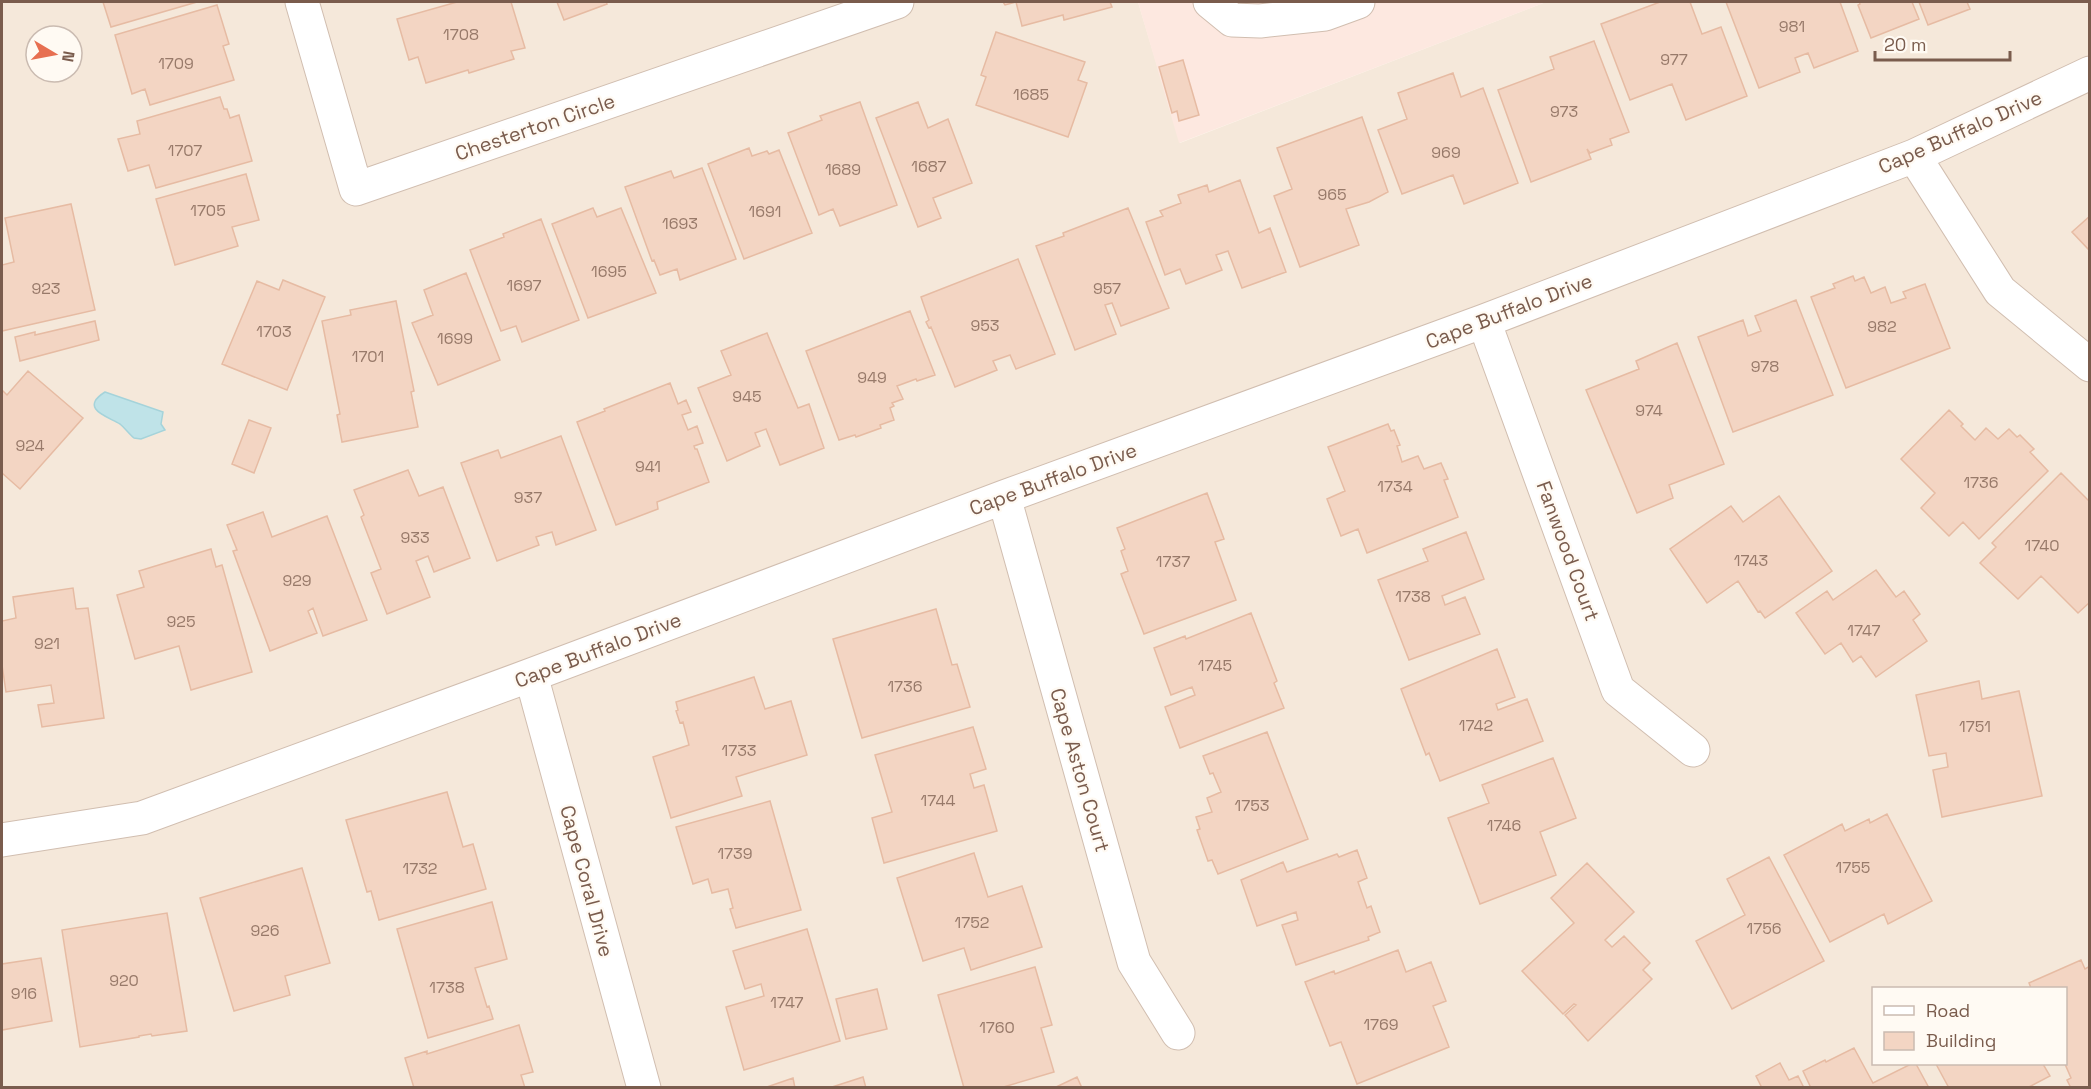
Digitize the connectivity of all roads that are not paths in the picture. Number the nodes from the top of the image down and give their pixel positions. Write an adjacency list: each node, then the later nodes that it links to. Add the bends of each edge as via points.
1 (302, 2): 2 (street, Chesterton Circle, via 356,189)
2 (897, 2)
3 (1210, 2): 4 (street, via 1232,20 1260,21 1324,14)
4 (1358, 2)
5 (2090, 73): 6 (street, Cape Buffalo Drive)
6 (1914, 156): 7 (street, Cape Buffalo Drive); 8 (street, via 2000,291)
7 (1484, 321): 9 (street, Cape Buffalo Drive); 11 (street, Fanwood Court, via 1618,690)
8 (2090, 365)
9 (1004, 497): 10 (street, Cape Buffalo Drive); 13 (street, Cape Aston Court, via 1134,962)
10 (531, 675): 12 (street, Cape Buffalo Drive, via 142,818); 14 (street, Cape Coral Drive)
11 (1693, 750)
12 (2, 840)
13 (1178, 1033)
14 (644, 1088)

